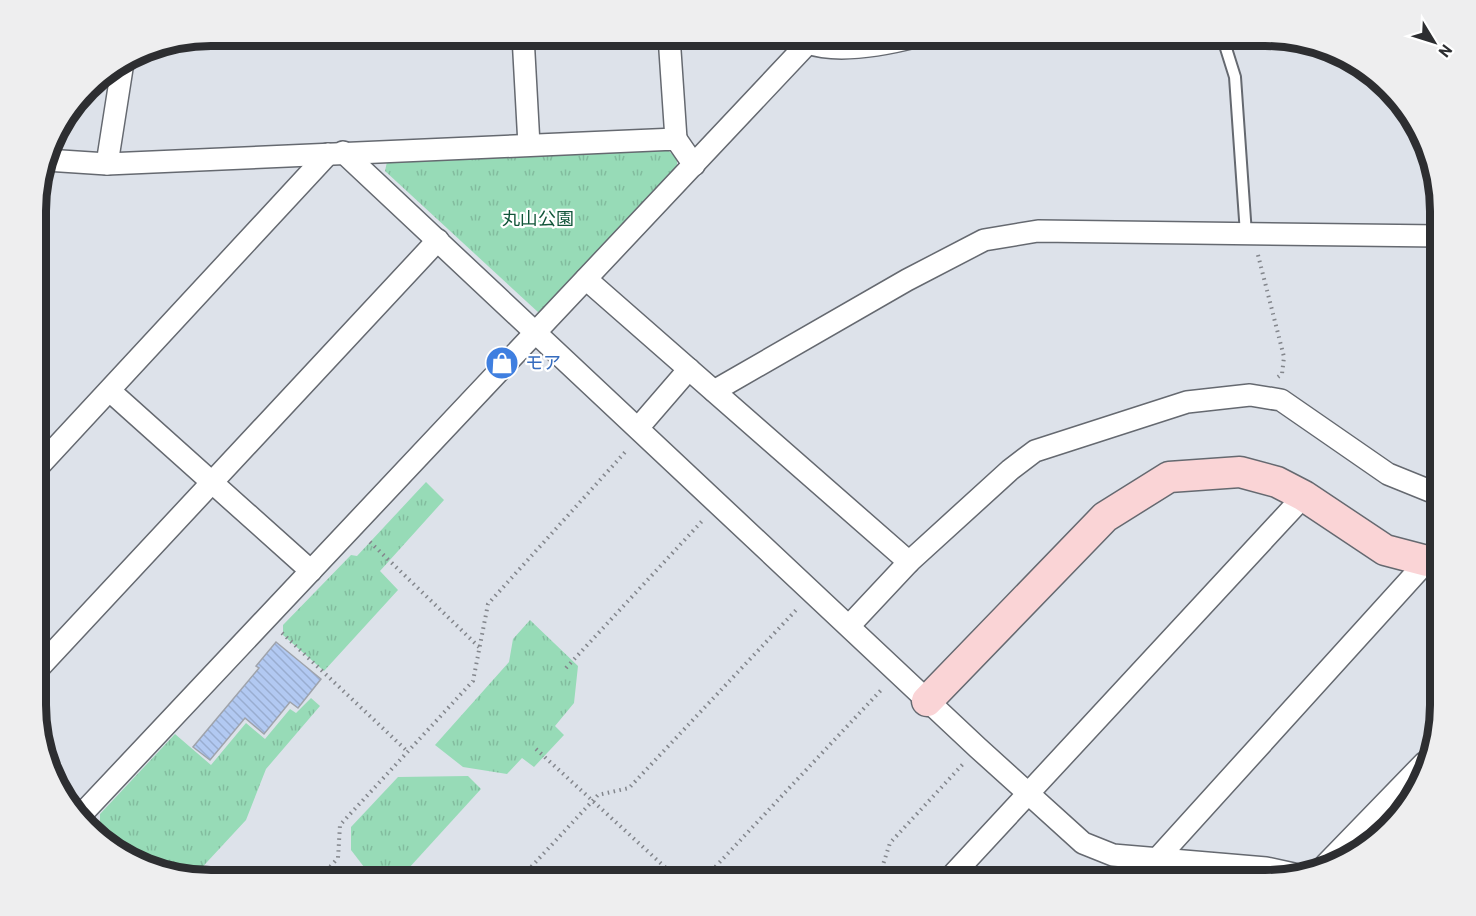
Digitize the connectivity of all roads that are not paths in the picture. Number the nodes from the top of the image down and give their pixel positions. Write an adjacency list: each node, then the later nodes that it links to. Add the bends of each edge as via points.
1 (524, 47): 9 (street)
2 (670, 47): 8 (street)
3 (802, 47): 13 (street)
4 (820, 47): 5 (street)
5 (847, 47)
6 (1226, 47): 14 (lane, via 1235,77)
7 (121, 73): 12 (street)
8 (676, 139): 9 (street); 13 (street)
9 (529, 146): 10 (street)
10 (336, 153): 12 (street); 16 (street); 20 (street)
11 (54, 161): 12 (street)
12 (107, 164)
13 (694, 165): 17 (street)
14 (1249, 234): 15 (street); 21 (street, via 1038,231 984,240)
15 (1429, 236)
16 (438, 240): 18 (street); 24 (street)
17 (586, 279): 18 (street); 19 (street)
18 (536, 332): 22 (street); 30 (street)
19 (689, 369): 21 (street); 22 (street)
20 (110, 391): 23 (street); 24 (street)
21 (714, 391): 28 (street)
22 (641, 430): 31 (street)
23 (47, 458)
24 (212, 482): 30 (street); 32 (street)
25 (1429, 491): 28 (street, via 1388,474 1281,400 1250,395 1187,402 1035,451)
26 (1304, 496): 27 (street, via 1385,549); 33 (street, via 1277,482 1240,472 1169,477 1105,517); 35 (street)
27 (1429, 560)
28 (909, 562): 31 (street)
29 (1429, 565): 38 (street)
30 (311, 571): 36 (street)
31 (849, 626): 33 (street)
32 (47, 660)
33 (927, 701): 35 (street)
34 (1415, 772): 37 (street)
35 (1028, 794): 38 (street, via 1083,843 1113,855); 39 (street)
36 (86, 810)
37 (1336, 854)
38 (1156, 860): 40 (street)
39 (958, 869)
40 (1271, 869)

